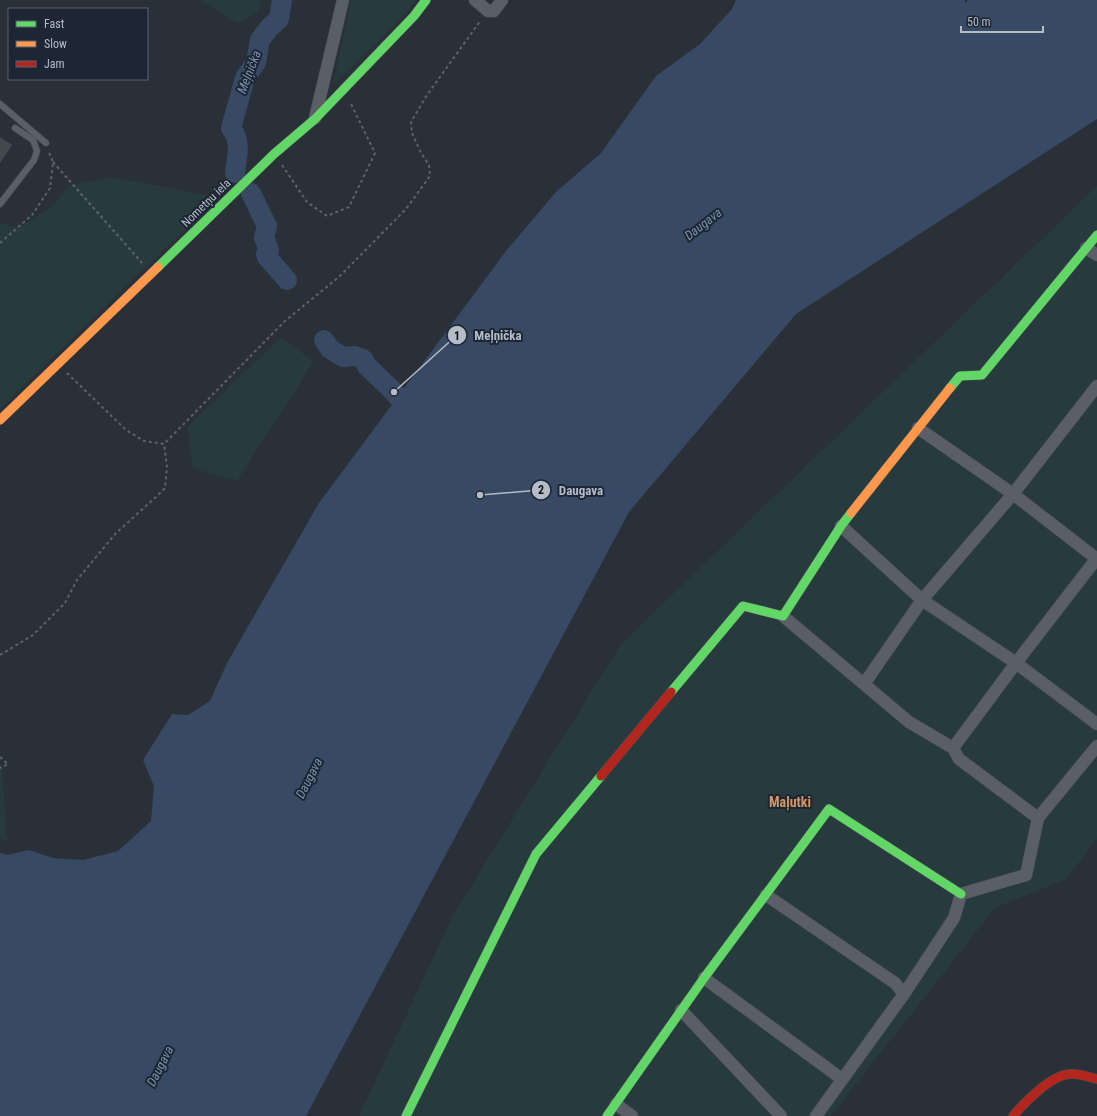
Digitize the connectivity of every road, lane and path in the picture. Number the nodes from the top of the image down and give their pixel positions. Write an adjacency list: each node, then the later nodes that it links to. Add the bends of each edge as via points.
1 (343, 0): 8 (street)
2 (426, 0): 6 (street, Nometņu iela)
3 (475, 0): 5 (street)
4 (502, 0): 5 (street, via 494,11)
5 (488, 11): 23 (path, via 427,95 411,122 412,133 429,165 430,176 406,209 340,276 286,321)
6 (344, 90): 8 (street, Nometņu iela); 11 (path, via 375,153 349,206 327,216 317,210 308,202)
7 (0, 104): 10 (lane)
8 (315, 119): 11 (street, Nometņu iela)
9 (16, 128): 13 (lane, via 33,140 37,151 34,160)
10 (46, 143): 12 (path)
11 (274, 154): 18 (street, Nometņu iela)
12 (53, 162): 15 (path, via 50,188 32,215); 18 (path)
13 (0, 204)
14 (1097, 235): 16 (street)
15 (0, 243)
16 (1086, 248): 17 (street); 22 (street, via 982,376 960,376)
17 (1097, 256)
18 (151, 273): 19 (street, Nometņu iela)
19 (57, 364): 21 (street, Nometņu iela); 23 (path, via 126,430 144,441)
20 (1097, 386): 24 (street)
21 (0, 420)
22 (918, 428): 24 (street); 25 (street)
23 (164, 444): 29 (path, via 167,467 165,488 116,533 77,580 65,603 33,635)
24 (1013, 494): 26 (street); 27 (street)
25 (841, 526): 27 (street); 28 (street)
26 (1097, 559): 30 (street)
27 (922, 600): 30 (street); 31 (street)
28 (783, 616): 31 (street); 46 (street, via 743,606 536,854)
29 (0, 655)
30 (1016, 664): 32 (street); 34 (street)
31 (864, 684): 34 (street, via 909,722)
32 (1097, 724)
33 (1097, 746): 37 (street)
34 (953, 748): 37 (street, via 959,759)
35 (0, 756): 36 (path, via 8,764)
36 (0, 768)
37 (1038, 818): 38 (street, via 1026,875)
38 (962, 894): 39 (street, via 829,810); 41 (street, via 954,918)
39 (766, 895): 40 (street); 41 (street, via 895,983)
40 (704, 978): 42 (street); 43 (street)
41 (904, 994): 43 (street)
42 (682, 1010): 45 (street); 49 (street)
43 (842, 1079): 50 (street)
44 (1097, 1079): 51 (street, via 1068,1074 1049,1083 1022,1105)
45 (616, 1104): 47 (street); 48 (street)
46 (406, 1116)
47 (607, 1116)
48 (632, 1116)
49 (781, 1116)
50 (816, 1116)
51 (1013, 1116)

